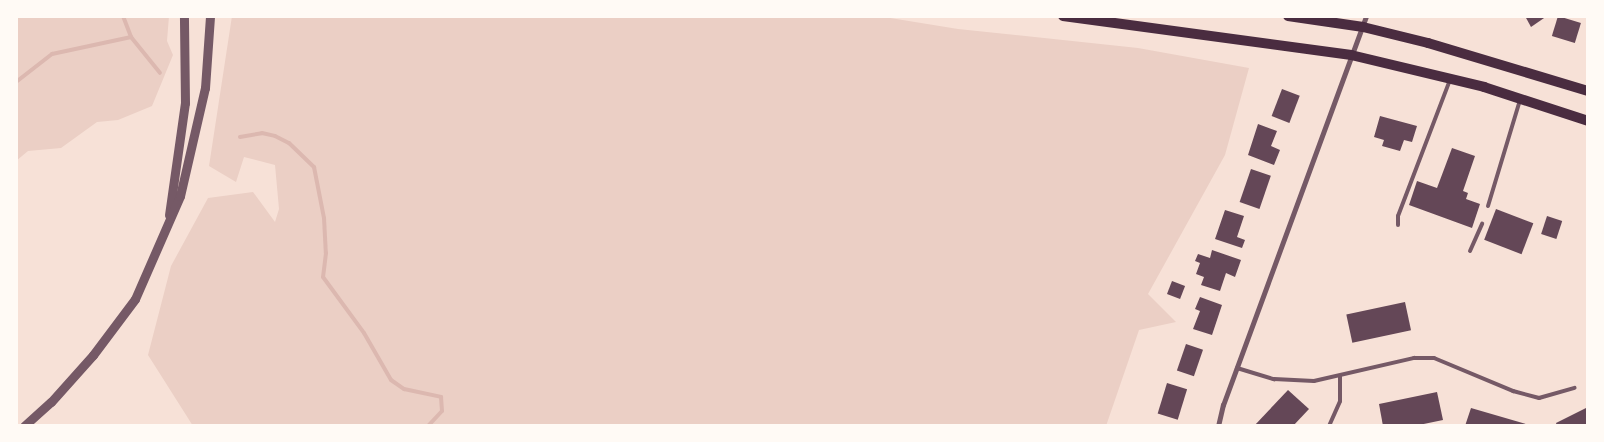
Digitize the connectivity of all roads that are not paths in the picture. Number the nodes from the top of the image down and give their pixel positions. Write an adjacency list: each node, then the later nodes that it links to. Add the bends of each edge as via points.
1 (184, 16): 15 (street, via 185,102)
2 (210, 16): 15 (street, via 205,88 180,196)
3 (1063, 16): 7 (main road)
4 (1288, 16): 6 (main road)
5 (1366, 16): 6 (street)
6 (1363, 27): 7 (street); 9 (main road, via 1478,56)
7 (1351, 55): 8 (main road); 17 (street)
8 (1451, 78): 10 (main road); 14 (lane, via 1398,216)
9 (1588, 91)
10 (1520, 98): 11 (main road); 12 (lane)
11 (1588, 121)
12 (1488, 206)
13 (1482, 224): 16 (lane)
14 (1398, 225)
15 (167, 226): 20 (street, via 135,299 93,355 51,402)
16 (1470, 251)
17 (1237, 368): 18 (lane, via 1274,380 1314,381); 21 (street)
18 (1340, 376): 19 (lane, via 1414,358 1434,358 1513,391 1539,398); 22 (lane, via 1340,401)
19 (1575, 388)
20 (24, 426)
21 (1218, 426)
22 (1329, 426)

